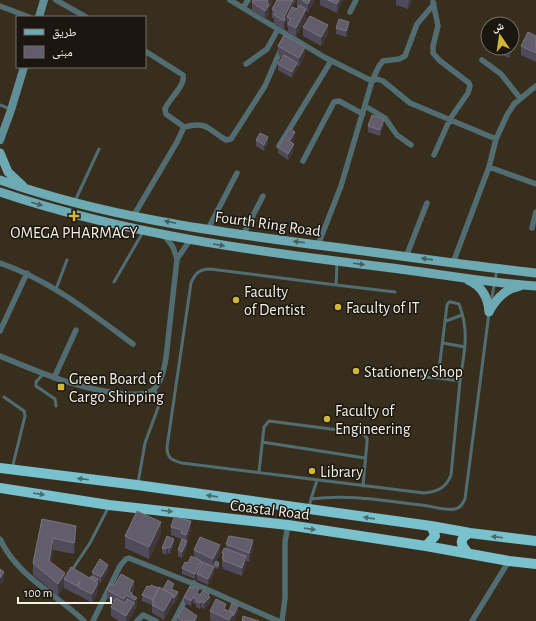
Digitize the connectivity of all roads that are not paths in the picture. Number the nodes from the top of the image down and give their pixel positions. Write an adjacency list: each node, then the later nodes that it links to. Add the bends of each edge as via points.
1 (44, 0): 11 (street)
2 (56, 0): 12 (street)
3 (230, 0): 8 (street)
4 (248, 0): 8 (street)
5 (356, 0): 9 (street)
6 (433, 2): 20 (street, via 417,24 405,56 383,61); 27 (street, via 438,26 433,53 470,86)
7 (0, 6): 10 (street)
8 (244, 8): 13 (street)
9 (350, 12)
10 (26, 16)
11 (39, 16)
12 (84, 16)
13 (278, 29): 14 (street); 18 (street, via 267,49)
14 (287, 36): 17 (street); 28 (street, via 265,86 231,139 226,140 212,129 198,124)
15 (146, 52): 28 (street, via 183,75 182,85 165,109 166,114)
16 (482, 60): 22 (street, via 501,74)
17 (331, 61): 20 (street); 32 (street)
18 (246, 64)
19 (24, 68): 25 (street)
20 (372, 81): 24 (street); 27 (street, via 382,81 410,103)
21 (536, 86): 22 (street)
22 (520, 98): 29 (street, via 510,109)
23 (0, 105): 25 (lane)
24 (365, 106): 26 (street); 31 (street, via 385,118 398,135)
25 (11, 110): 30 (street)
26 (363, 114): 36 (street, via 339,101 334,102); 56 (street, via 341,186)
27 (450, 119): 29 (street); 35 (street)
28 (184, 127): 49 (street)
29 (496, 139): 37 (street)
30 (0, 140)
31 (411, 145)
32 (278, 146)
33 (98, 149): 46 (lane)
34 (0, 153): 42 (main road, via 3,163 13,177)
35 (434, 155)
36 (303, 161)
37 (489, 167): 40 (street); 62 (street)
38 (237, 173): 51 (street)
39 (0, 180): 42 (main road, Fourth Ring Road)
40 (536, 184)
41 (0, 192): 44 (main road, Fourth Ring Road)
42 (35, 192): 46 (main road, Fourth Ring Road)
43 (263, 196): 53 (street)
44 (14, 197): 45 (main road); 52 (main road, Fourth Ring Road, one-way to 52)
45 (0, 201)
46 (74, 203): 49 (main road, Fourth Ring Road)
47 (428, 203): 57 (street)
48 (536, 212): 50 (street)
49 (134, 215): 51 (main road, Fourth Ring Road, one-way to 49)
50 (532, 228)
51 (208, 229): 53 (main road, Fourth Ring Road)
52 (143, 230): 54 (main road, Fourth Ring Road); 68 (lane)
53 (244, 235): 56 (main road, Fourth Ring Road, one-way to 53)
54 (164, 236): 55 (main road, Fourth Ring Road); 58 (street, via 173,247)
55 (190, 240): 58 (street); 60 (main road, Fourth Ring Road, one-way to 60)
56 (318, 245): 57 (main road, Fourth Ring Road)
57 (406, 257): 62 (main road, Fourth Ring Road, one-way to 57)
58 (177, 259): 87 (street, via 166,358)
59 (68, 260): 71 (lane)
60 (337, 262): 66 (main road, Fourth Ring Road, one-way to 66); 69 (lane)
61 (0, 263): 64 (street)
62 (454, 263): 63 (main road, Fourth Ring Road)
63 (497, 269): 65 (main road, Fourth Ring Road); 67 (lane)
64 (27, 273): 71 (street); 77 (street)
65 (536, 273)
66 (461, 277): 67 (main road, Fourth Ring Road); 73 (main road, via 473,282 484,292)
67 (495, 281): 70 (main road, Fourth Ring Road); 73 (lane)
68 (114, 282)
69 (336, 285): 72 (lane); 94 (lane, via 210,269 200,270 193,278 167,447 168,456 182,463)
70 (532, 286): 73 (main road, via 514,287 506,291 498,297)
71 (56, 289): 79 (street)
72 (395, 292)
73 (489, 312): 99 (lane, via 465,499 462,505 449,510 351,497)
74 (462, 315): 75 (lane); 75 (lane, via 458,304 450,302 447,306); 80 (lane, via 466,331)
75 (446, 321): 78 (lane)
76 (76, 330): 84 (street)
77 (0, 331)
78 (443, 343): 80 (lane); 85 (lane)
79 (133, 344)
80 (465, 347): 86 (lane)
81 (0, 356): 82 (street)
82 (43, 374): 84 (street); 89 (lane, via 36,382 36,386 55,399)
83 (412, 376): 85 (lane)
84 (54, 378): 87 (street, via 87,388 118,393 140,394)
85 (438, 378): 86 (lane)
86 (460, 381): 97 (lane, via 452,467 449,481 445,486 434,492 424,493)
87 (155, 388): 96 (lane, via 159,405 145,443)
88 (4, 398): 93 (lane, via 24,411 25,416)
89 (56, 406)
90 (262, 442): 91 (lane); 91 (lane, via 264,427 269,421 362,433 367,438); 94 (lane)
91 (365, 458): 97 (lane)
92 (0, 468): 93 (highway, Coastal Road)
93 (12, 470): 96 (highway, Coastal Road, one-way to 93)
94 (259, 472): 95 (lane)
95 (317, 480): 97 (lane); 99 (lane)
96 (138, 485): 101 (highway, Coastal Road, one-way to 96)
97 (363, 486)
98 (0, 488): 100 (highway, Coastal Road, one-way to 100)
99 (311, 499): 101 (lane)
100 (109, 505): 102 (highway, Coastal Road, one-way to 102); 111 (lane, via 90,543)
101 (308, 510): 103 (highway, Coastal Road, one-way to 101)
102 (288, 525): 107 (highway, Coastal Road, one-way to 107); 119 (street, via 284,542 285,598)
103 (431, 526): 104 (highway, Coastal Road); 107 (highway, via 435,536)
104 (470, 533): 106 (highway, Coastal Road, one-way to 104); 108 (highway, via 461,542)
105 (0, 539): 113 (street, via 20,568)
106 (536, 541)
107 (426, 546): 108 (highway, Coastal Road)
108 (467, 552): 109 (highway, Coastal Road)
109 (509, 561): 110 (highway, Coastal Road); 120 (street)
110 (536, 564)
111 (69, 575)
112 (194, 583): 114 (street, via 126,559); 117 (street); 118 (street)
113 (84, 621)
114 (92, 621)
115 (137, 621): 116 (street, via 143,615)
116 (156, 621)
117 (174, 621)
118 (278, 621)
119 (282, 621)
120 (472, 621)

